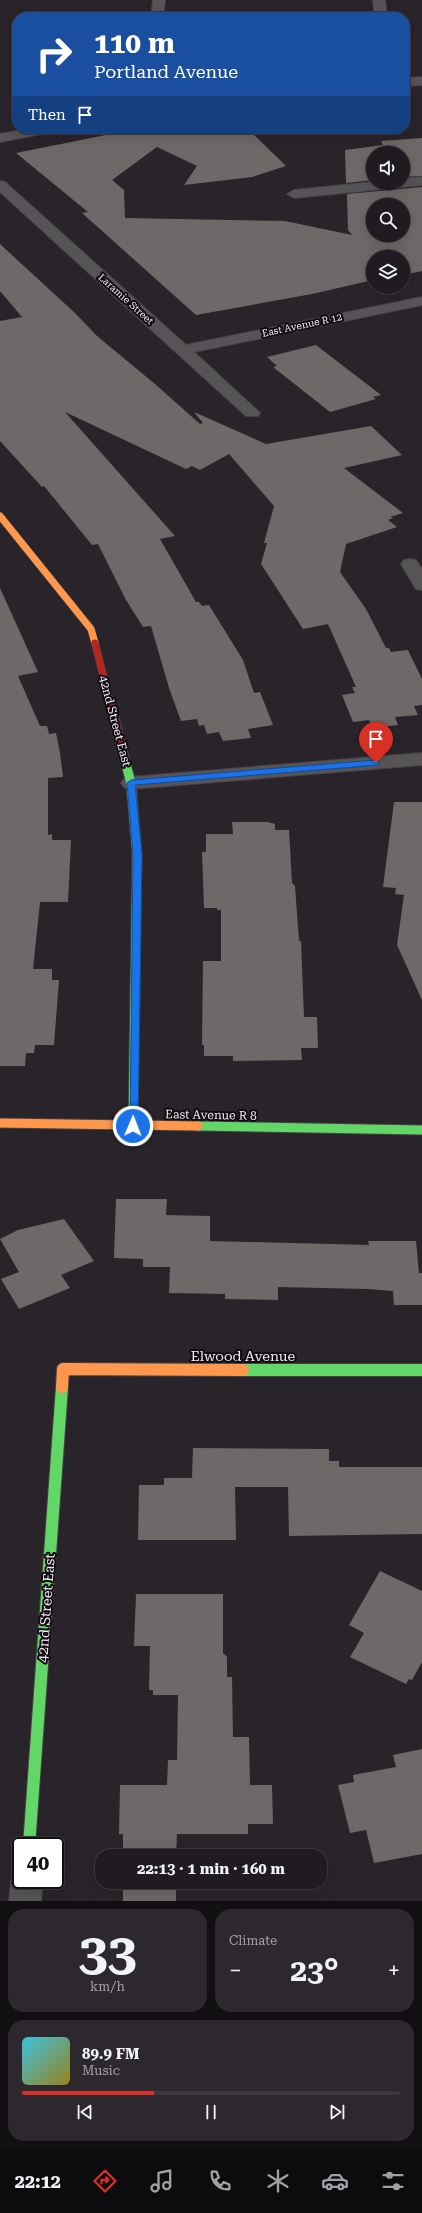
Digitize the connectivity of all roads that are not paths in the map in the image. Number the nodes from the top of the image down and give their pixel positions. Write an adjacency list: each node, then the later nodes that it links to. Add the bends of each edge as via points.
1 (159, 0): 3 (street)
2 (379, 0): 4 (street)
3 (158, 12)
4 (380, 12)
5 (410, 81): 6 (street)
6 (422, 81)
7 (21, 134): 8 (street)
8 (0, 138)
9 (422, 181): 11 (street)
10 (0, 185): 13 (street, Laramie Street)
11 (294, 194)
12 (422, 301): 13 (street, East Avenue R 12)
13 (183, 350): 14 (street, Laramie Street)
14 (252, 413)
15 (0, 516): 19 (street, 42nd Street East, via 91,629)
16 (410, 564): 17 (street)
17 (422, 585)
18 (422, 759): 19 (street)
19 (131, 783): 21 (street, 42nd Street East, via 137,854)
20 (0, 1123): 21 (street, East Avenue R 8)
21 (133, 1126): 22 (street, East Avenue R 8)
22 (422, 1130)
23 (63, 1369): 24 (street, Elwood Avenue); 25 (street, 42nd Street East)
24 (422, 1370)
25 (30, 1837)
26 (26, 1889): 27 (street)
27 (25, 1901)

